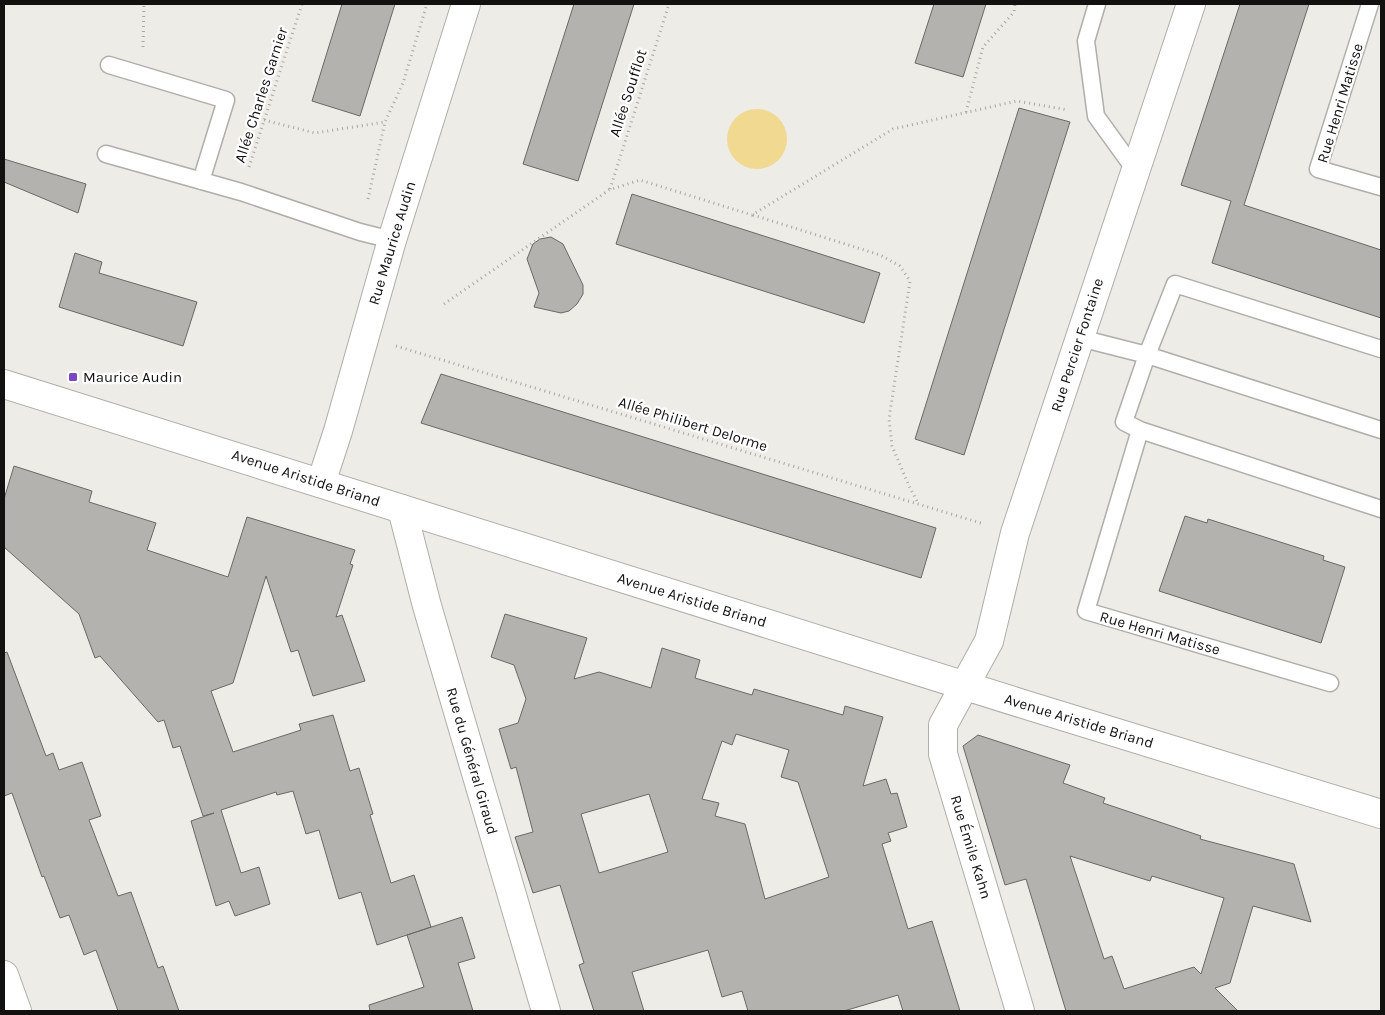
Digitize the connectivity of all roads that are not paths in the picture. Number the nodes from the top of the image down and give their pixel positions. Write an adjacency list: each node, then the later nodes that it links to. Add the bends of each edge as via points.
1 (466, 4): 10 (street, Rue Maurice Audin)
2 (1097, 4): 7 (lane, via 1086,41 1096,116)
3 (1190, 4): 7 (street, Rue Percier Fontaine)
4 (1370, 4): 9 (lane, Rue Henri Matisse, via 1318,168)
5 (109, 65): 8 (lane, via 226,100)
6 (106, 154): 8 (lane)
7 (1135, 170): 11 (street, Rue Percier Fontaine)
8 (201, 181): 10 (lane)
9 (1381, 187)
10 (392, 240): 17 (street, Rue Maurice Audin)
11 (1080, 338): 13 (lane); 21 (street, Rue Percier Fontaine, via 1015,534 990,641)
12 (1381, 349): 13 (lane, via 1175,284)
13 (1147, 355): 15 (lane, via 1124,422); 16 (lane)
14 (4, 384): 17 (street, Avenue Aristide Briand)
15 (1140, 430): 19 (lane); 20 (lane, Rue Henri Matisse, via 1086,611)
16 (1381, 430)
17 (321, 483): 18 (street, Avenue Aristide Briand)
18 (402, 509): 21 (street, Avenue Aristide Briand); 25 (street, Rue du Général Giraud, via 427,606)
19 (1381, 510)
20 (1330, 683)
21 (964, 685): 22 (street, Avenue Aristide Briand); 26 (street, Rue Émile Kahn, via 943,725 943,754)
22 (1381, 814)
23 (4, 975): 24 (street)
24 (17, 1011)
25 (546, 1011)
26 (1020, 1011)

